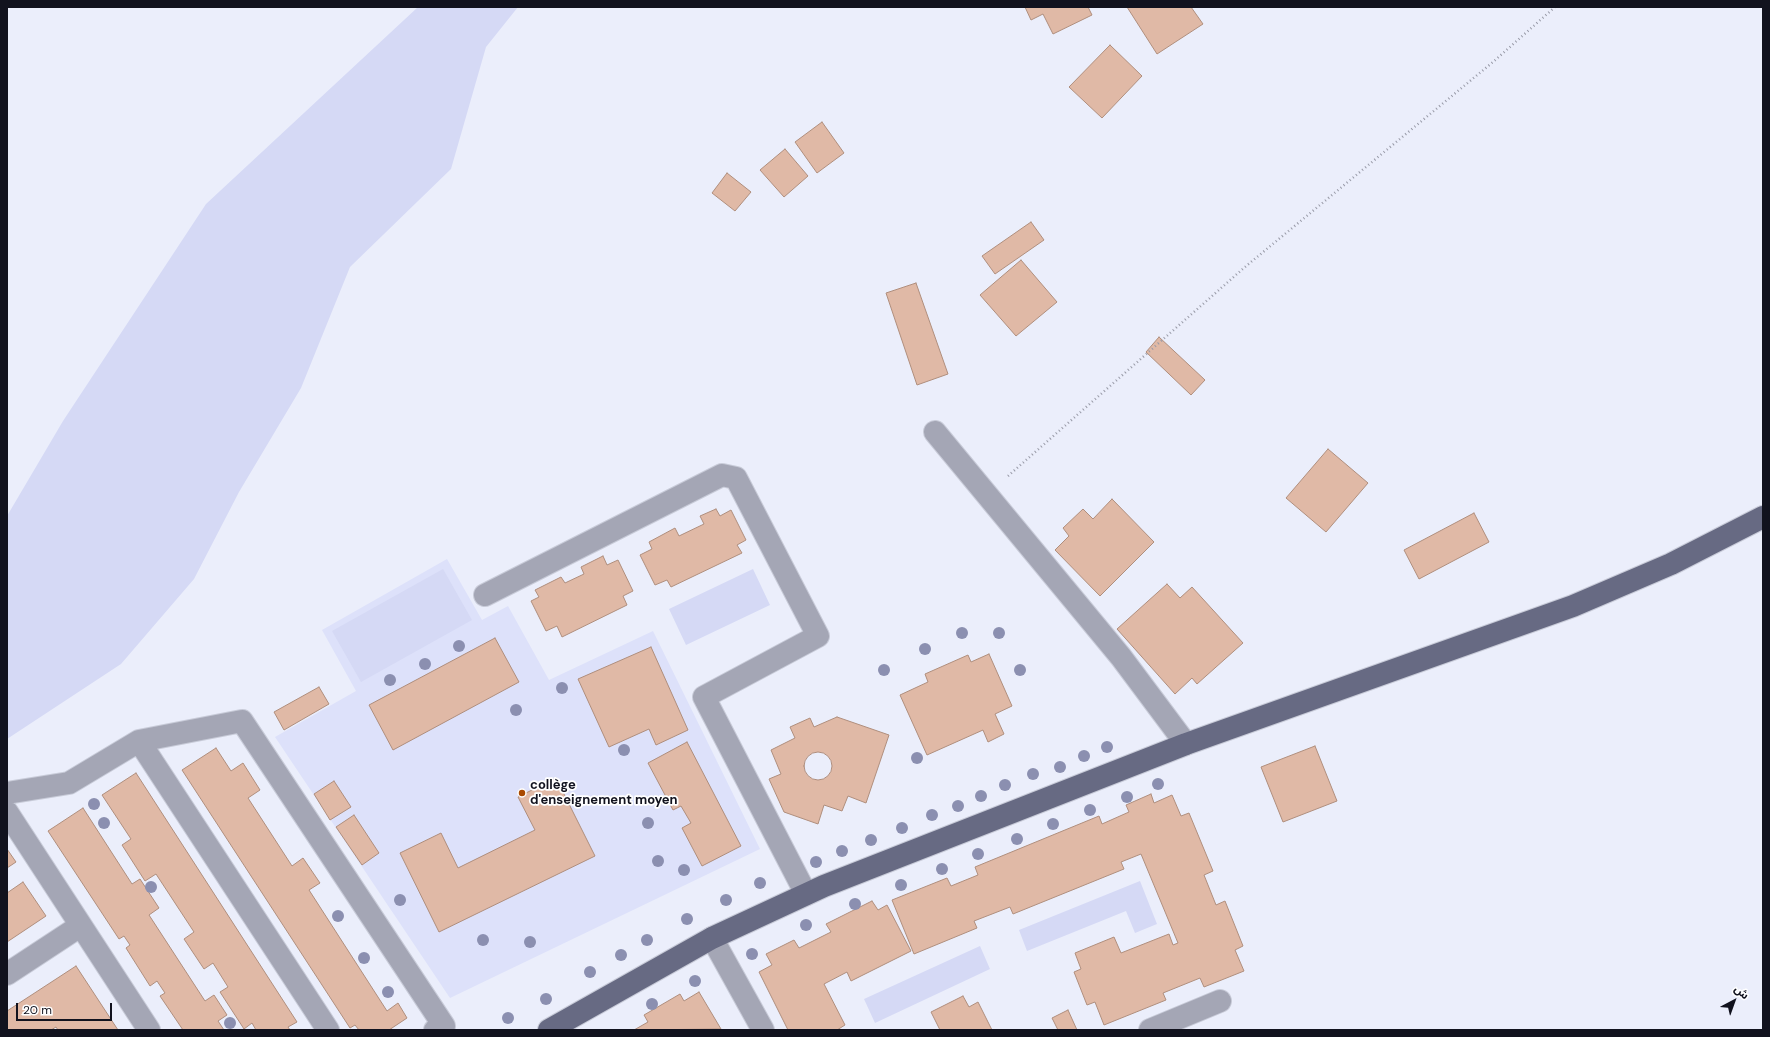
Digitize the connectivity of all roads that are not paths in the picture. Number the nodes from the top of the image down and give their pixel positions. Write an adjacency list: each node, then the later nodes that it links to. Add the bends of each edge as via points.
1 (935, 432): 5 (street, via 1121,657)
2 (1763, 518): 5 (main road, via 1672,564 1573,606)
3 (485, 595): 8 (street, via 722,475 736,478 818,636 704,696)
4 (139, 741): 6 (street, via 69,783); 14 (street); 15 (street, via 242,721 444,1026)
5 (1186, 744): 8 (main road)
6 (7, 792)
7 (7, 812): 9 (street)
8 (806, 894): 10 (main road)
9 (80, 926): 11 (street); 13 (street)
10 (712, 938): 16 (main road); 17 (street)
11 (7, 974)
12 (1220, 1001): 18 (street)
13 (149, 1030)
14 (328, 1030)
15 (435, 1030)
16 (549, 1030)
17 (763, 1030)
18 (1150, 1030)

